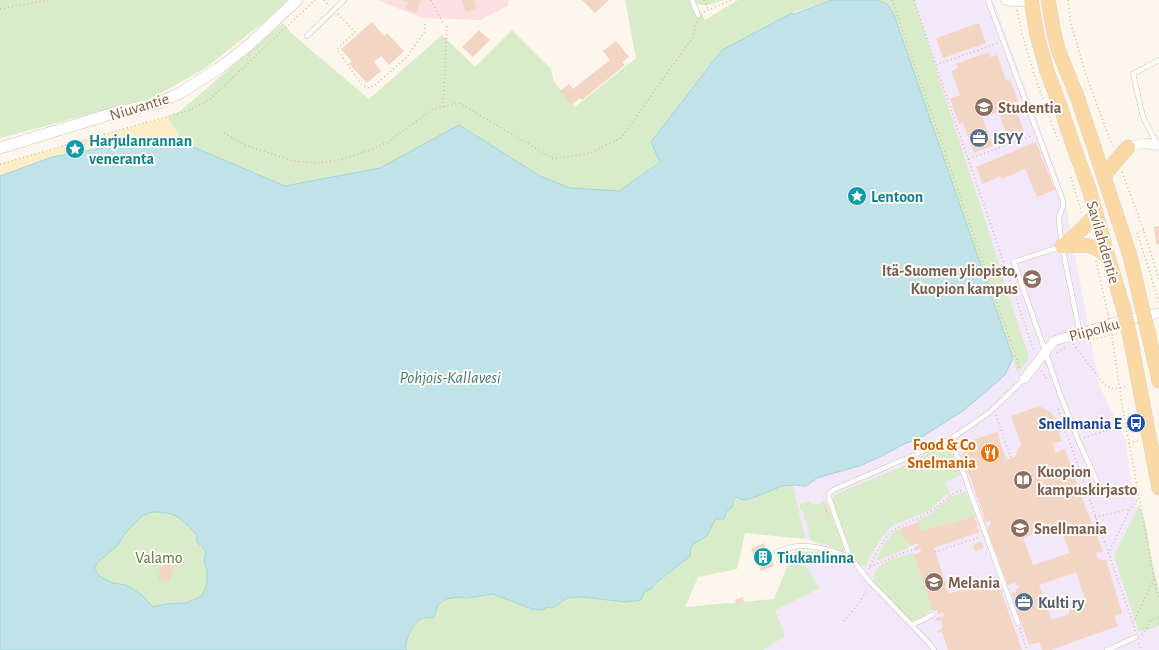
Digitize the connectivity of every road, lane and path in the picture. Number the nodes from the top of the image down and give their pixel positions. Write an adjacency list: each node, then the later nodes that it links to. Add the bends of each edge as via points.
1 (49, 0): 17 (path)
2 (298, 0): 32 (street, Niuvantie, via 249,45 180,93 159,103 114,113)
3 (324, 0): 18 (path)
4 (344, 0): 18 (lane)
5 (431, 0): 22 (path)
6 (692, 0): 20 (lane)
7 (704, 0): 19 (path)
8 (731, 0): 19 (path)
9 (892, 0): 55 (path)
10 (914, 0): 27 (path)
11 (988, 0): 25 (lane)
12 (1005, 0): 16 (street)
13 (1032, 0): 16 (street); 41 (main road, Savilahdentie, via 1037,35 1047,71)
14 (1048, 0): 35 (main road, Savilahdentie, via 1059,52)
15 (1068, 0): 37 (path, via 1071,24 1086,74)
16 (1015, 2): 34 (path, via 1029,58)
17 (0, 9)
18 (334, 10): 21 (path, via 355,32 336,49 361,84 367,88 374,86 407,57 425,31); 24 (lane)
19 (708, 10): 20 (path)
20 (698, 15): 28 (path, via 693,37 621,138 590,153 554,159 459,102)
21 (425, 22)
22 (443, 23)
23 (448, 24): 28 (path)
24 (307, 36)
25 (1003, 41): 27 (path); 30 (lane)
26 (1159, 60): 31 (lane, via 1133,74 1143,117)
27 (935, 66): 38 (path)
28 (443, 107): 29 (path, via 433,109 388,142 340,160 317,163 293,161 245,145)
29 (224, 133)
30 (1038, 134): 36 (path); 44 (lane, via 1063,201 1059,222)
31 (1158, 146): 37 (street, via 1145,143)
32 (0, 148)
33 (988, 148): 36 (path)
34 (1061, 148)
35 (1095, 149): 37 (main road, via 1105,154); 40 (main road, Savilahdentie)
36 (990, 152): 38 (path)
37 (1120, 153): 40 (main road); 43 (path)
38 (968, 160): 54 (path)
39 (1071, 176): 42 (path)
40 (1104, 177): 56 (main road, Savilahdentie, bridge, via 1130,256)
41 (1096, 213): 42 (main road); 46 (main road, Savilahdentie)
42 (1085, 226): 44 (main road, via 1078,235)
43 (1144, 230): 47 (path); 48 (path, via 1137,232)
44 (1062, 246): 45 (main road); 50 (lane); 53 (lane, via 1014,262)
45 (1092, 247): 46 (main road, via 1099,249); 58 (path, bridge, via 1108,314)
46 (1108, 257): 51 (main road, Savilahdentie, bridge, via 1124,310)
47 (1159, 281)
48 (1159, 302)
49 (1159, 313): 50 (street, via 1116,322)
50 (1080, 334): 53 (street, via 1054,341)
51 (1127, 335): 52 (path, Piipolku); 66 (main road, Savilahdentie)
52 (1087, 341)
53 (1047, 356): 54 (street); 58 (path, Piipolku, via 1073,344 1104,384 1113,389); 63 (lane)
54 (1038, 362): 55 (street); 57 (path)
55 (1024, 379): 62 (lane, via 990,412)
56 (1159, 381)
57 (1049, 383)
58 (1120, 387): 61 (path)
59 (1056, 404): 70 (path)
60 (996, 414): 64 (path)
61 (1125, 424): 63 (path); 68 (path)
62 (951, 439): 65 (lane); 76 (lane, via 833,490 829,494)
63 (1078, 440): 67 (lane)
64 (1011, 458)
65 (968, 488): 71 (lane); 77 (path, via 957,491 930,512 893,531 883,542)
66 (1159, 488)
67 (1102, 492)
68 (1139, 498): 69 (path); 79 (path)
69 (1130, 509): 70 (path); 75 (path)
70 (1095, 517): 75 (path)
71 (986, 535): 74 (path); 85 (lane)
72 (916, 549): 77 (path)
73 (777, 552): 76 (lane, via 807,546)
74 (935, 552)
75 (1108, 555): 86 (path)
76 (850, 557): 78 (lane)
77 (870, 567): 78 (path)
78 (866, 576): 80 (lane)
79 (1154, 579): 81 (path); 86 (path)
80 (871, 583): 84 (path); 87 (lane)
81 (1159, 600)
82 (932, 614): 87 (lane)
83 (1159, 618): 88 (path, via 1150,621 1143,635)
84 (844, 621)
85 (1018, 623): 90 (path)
86 (1133, 623): 88 (path)
87 (912, 625): 89 (lane)
88 (1136, 637): 91 (lane)
89 (934, 650)
90 (1027, 650)
91 (1107, 650)

